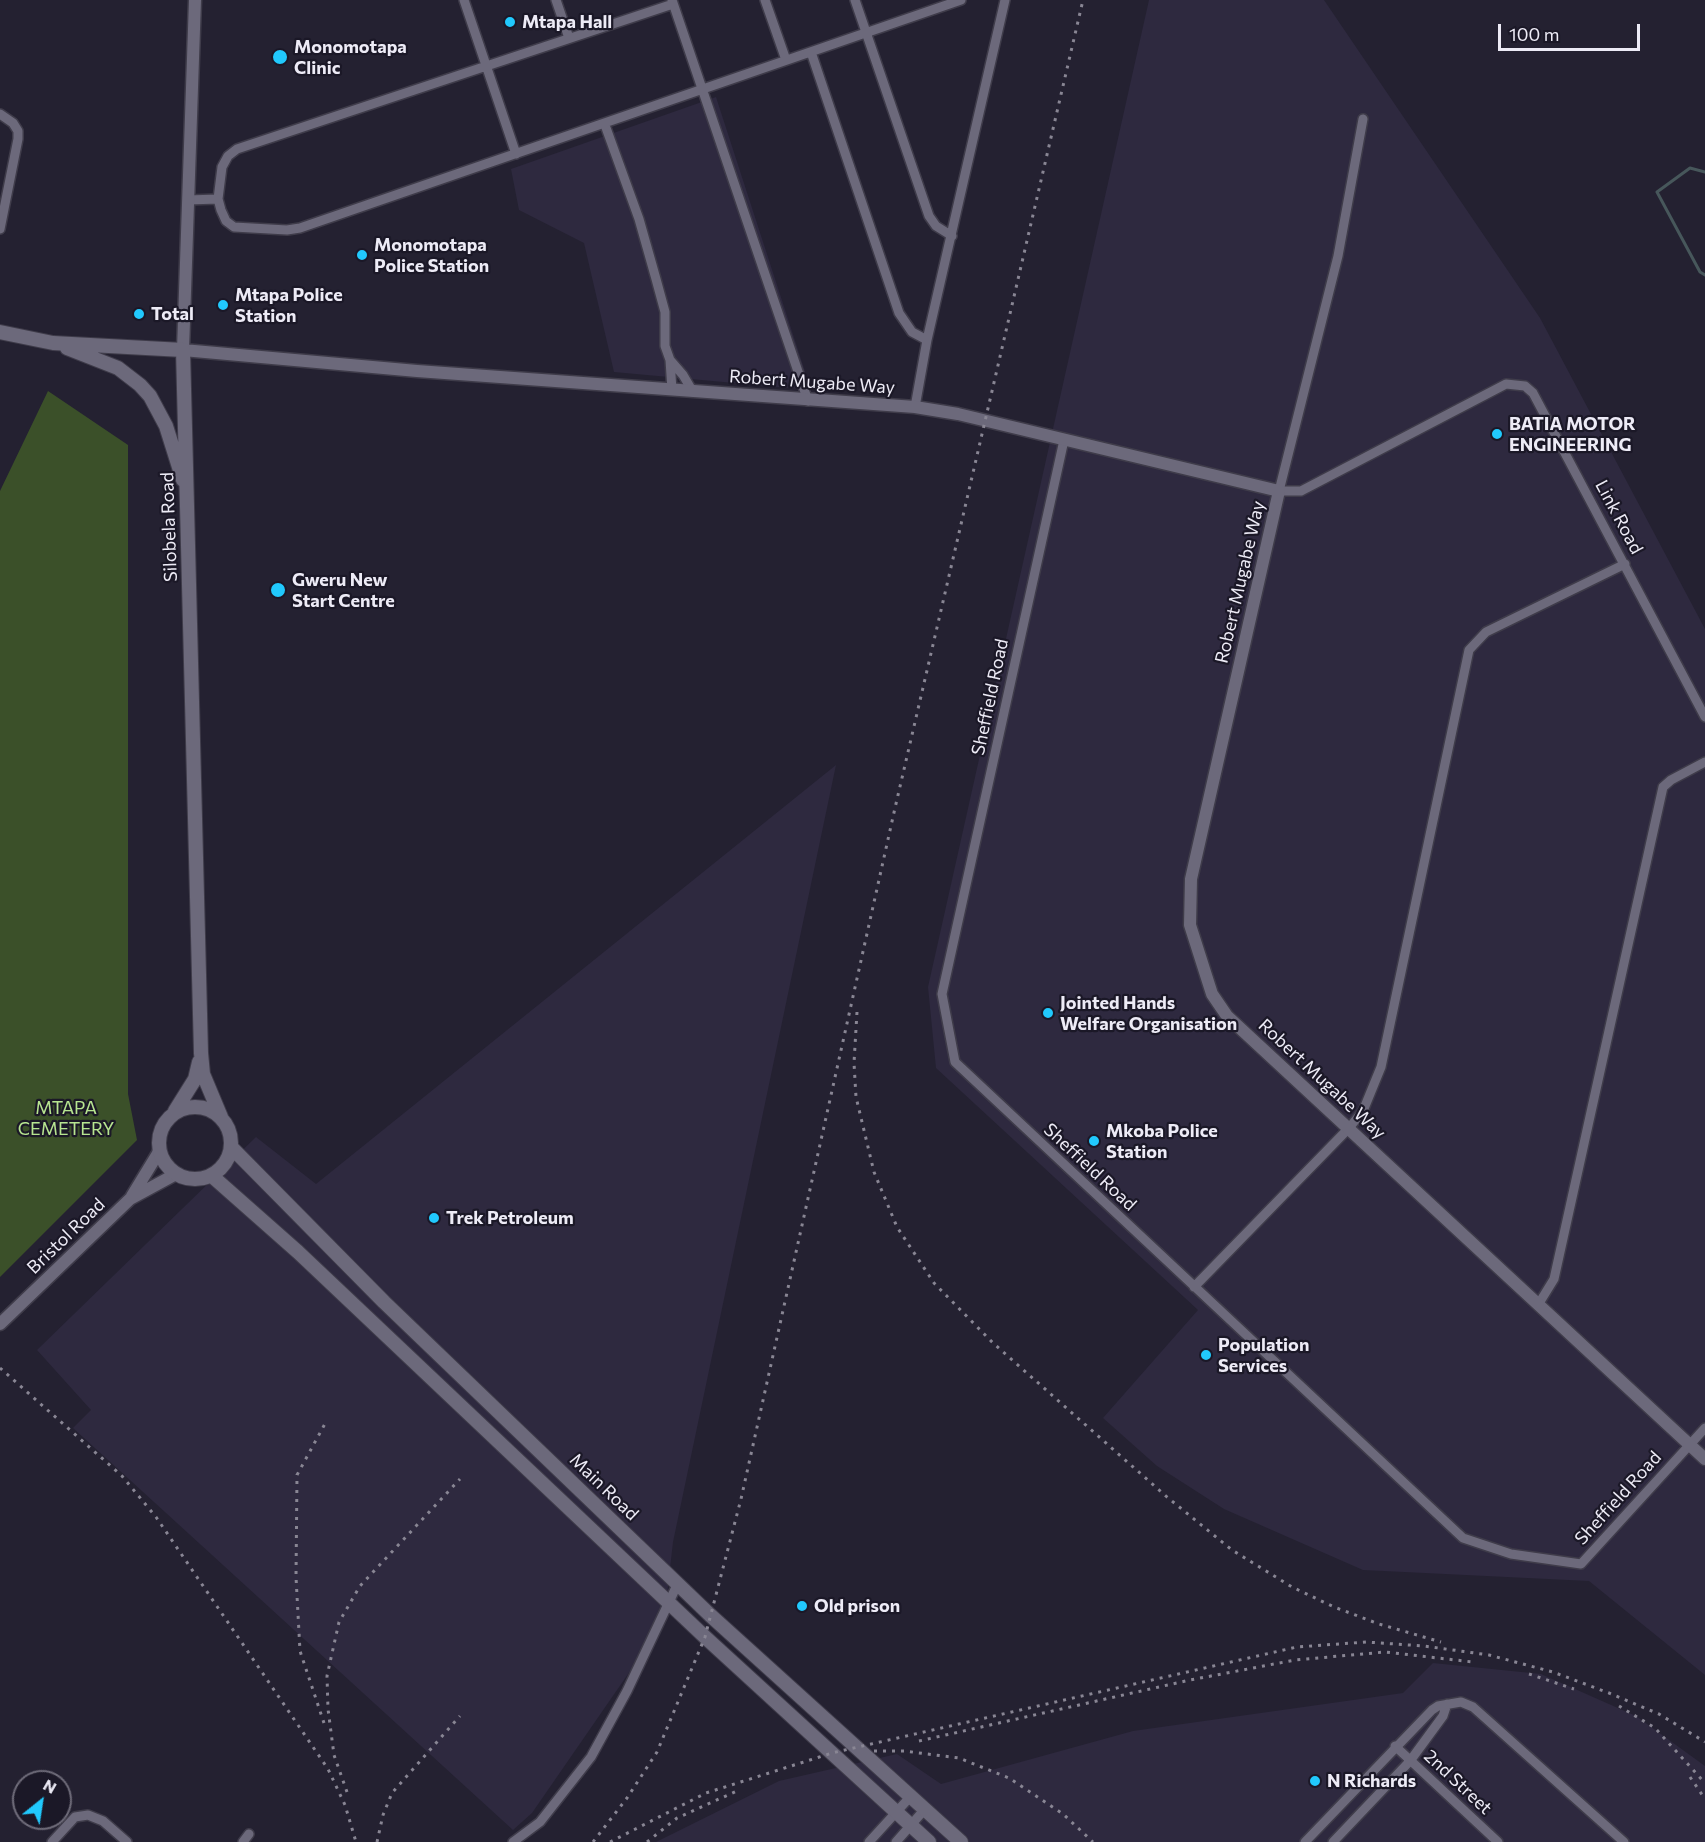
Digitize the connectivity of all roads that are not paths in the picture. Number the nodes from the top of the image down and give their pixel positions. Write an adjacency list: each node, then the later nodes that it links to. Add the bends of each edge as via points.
1 (195, 0): 21 (street, Silobela Road)
2 (464, 0): 14 (street)
3 (556, 0): 11 (street)
4 (765, 0): 13 (street)
5 (855, 0): 10 (street)
6 (961, 0): 9 (street)
7 (1005, 0): 23 (street)
8 (672, 2): 11 (street); 15 (street)
9 (949, 2): 10 (street)
10 (866, 32): 12 (street); 23 (street, via 929,216)
11 (569, 38): 14 (street)
12 (811, 52): 13 (street); 25 (street, via 899,313 912,332)
13 (786, 60): 15 (street)
14 (486, 66): 19 (street); 20 (street, via 237,149 222,167)
15 (702, 90): 18 (street); 31 (street)
16 (0, 114): 22 (street, via 18,131)
17 (1363, 119): 35 (street, via 1338,256)
18 (605, 124): 19 (street); 28 (street, via 656,279)
19 (516, 154): 20 (street, via 287,230 234,227 226,221)
20 (218, 199): 21 (street)
21 (188, 200): 27 (street, Silobela Road)
22 (0, 229)
23 (952, 236): 25 (street)
24 (0, 332): 26 (main road)
25 (927, 340): 32 (street)
26 (53, 343): 27 (main road); 34 (main road, via 118,368 140,385 165,426)
27 (183, 350): 29 (street, Robert Mugabe Way); 34 (main road, Silobela Road)
28 (669, 360): 29 (street); 30 (street)
29 (672, 390): 30 (street, Robert Mugabe Way)
30 (693, 392): 31 (street, Robert Mugabe Way)
31 (808, 401): 32 (street, Robert Mugabe Way)
32 (915, 408): 33 (street, Robert Mugabe Way, via 958,414)
33 (1064, 440): 35 (street, Robert Mugabe Way); 48 (street, Sheffield Road, via 942,994 955,1062)
34 (186, 487): 39 (main road, Silobela Road)
35 (1279, 491): 36 (street, Link Road, via 1301,491 1506,384 1516,384 1533,393); 42 (street, Robert Mugabe Way, via 1191,879 1191,925 1203,972 1227,1016)
36 (1625, 564): 37 (street, Link Road); 42 (street, via 1486,632 1469,650 1381,1067 1362,1111)
37 (1705, 717)
38 (1705, 762): 49 (street, via 1663,787 1554,1279)
39 (201, 1053): 40 (main road, Silobela Road, via 195,1079); 41 (main road, Silobela Road, via 203,1074)
40 (172, 1115): 41 (main road, via 196,1106); 44 (main road, via 161,1131)
41 (221, 1117): 43 (main road, via 230,1131)
42 (1349, 1128): 48 (street); 49 (street, Robert Mugabe Way)
43 (232, 1148): 46 (main road, via 227,1161); 54 (main road, Main Road, via 384,1302)
44 (160, 1150): 45 (main road); 47 (street, Bristol Road)
45 (176, 1174): 46 (main road, via 200,1179); 47 (street, Bristol Road)
46 (212, 1176): 55 (main road)
47 (130, 1199): 50 (street, Bristol Road)
48 (1194, 1287): 52 (street, Sheffield Road, via 1463,1538 1511,1554 1581,1564)
49 (1538, 1305): 52 (street, Robert Mugabe Way)
50 (0, 1324)
51 (1705, 1428): 52 (street)
52 (1689, 1445): 53 (street, Robert Mugabe Way)
53 (1705, 1460)
54 (559, 1469): 55 (main road); 56 (main road, Main Road)
55 (545, 1485): 57 (main road)
56 (678, 1583): 57 (street); 61 (main road, Main Road, via 794,1694)
57 (669, 1603): 63 (main road); 69 (street, via 591,1757 540,1822)
58 (1447, 1704): 59 (street, via 1432,1710); 60 (street, via 1443,1716); 77 (street, via 1461,1702 1473,1707)
59 (1395, 1746): 60 (street, 2nd Street); 74 (street)
60 (1410, 1761): 75 (street); 76 (street, 2nd Street)
61 (911, 1796): 62 (main road, Main Road); 63 (street)
62 (926, 1809): 64 (street); 73 (main road, Main Road)
63 (896, 1811): 64 (main road); 70 (street)
64 (911, 1825): 71 (street); 72 (main road)
65 (249, 1834): 68 (street)
66 (52, 1842): 67 (street, via 75,1817 88,1815 103,1821)
67 (127, 1842)
68 (243, 1842)
69 (513, 1842)
70 (869, 1842)
71 (896, 1842)
72 (929, 1842)
73 (961, 1842)
74 (1305, 1842)
75 (1333, 1842)
76 (1498, 1842)
77 (1624, 1842)

